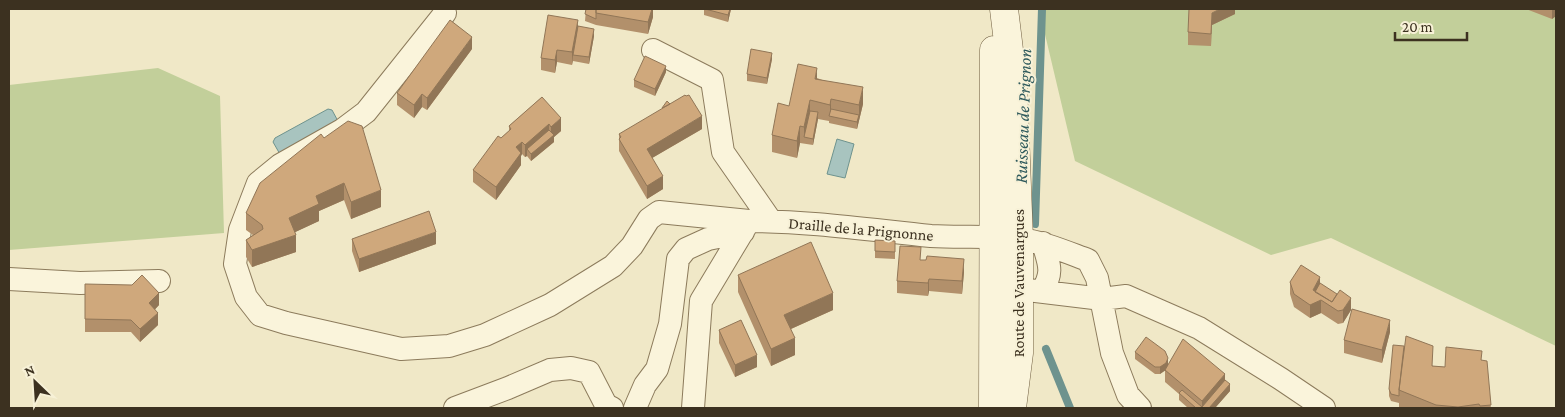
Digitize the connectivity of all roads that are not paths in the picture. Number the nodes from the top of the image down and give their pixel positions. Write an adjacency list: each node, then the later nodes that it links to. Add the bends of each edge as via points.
1 (995, 9): 6 (main road, Route de Vauvenargues)
2 (1004, 9): 6 (main road, Route de Vauvenargues, via 1013,83)
3 (446, 13): 5 (street, via 366,112 342,130 280,165 258,183 240,230 235,264 246,297 260,315 402,349 449,346 485,335 550,304 613,266 632,246 649,219 659,212)
4 (653, 50): 5 (street, Draille de la Prignonne, via 712,80 723,152)
5 (754, 225): 6 (street, Draille de la Prignonne, via 828,225 934,236); 13 (street, via 708,239 686,249 678,259 670,324 657,369 645,385); 14 (street, via 701,301)
6 (1019, 240): 9 (main road, Route de Vauvenargues); 10 (street, Draille de la Prignonne, via 1088,260); 15 (main road, Route de Vauvenargues)
7 (9, 279): 8 (street, via 80,283)
8 (159, 281)
9 (1031, 290): 10 (street); 16 (main road, Route de Vauvenargues)
10 (1102, 299): 17 (street, via 1112,352 1128,395); 18 (street, via 1126,296 1200,328)
11 (455, 408): 12 (street, via 550,370 571,368 589,372 606,405)
12 (612, 408)
13 (635, 408)
14 (693, 408)
15 (993, 408)
16 (1012, 408)
17 (1140, 408)
18 (1324, 408)

